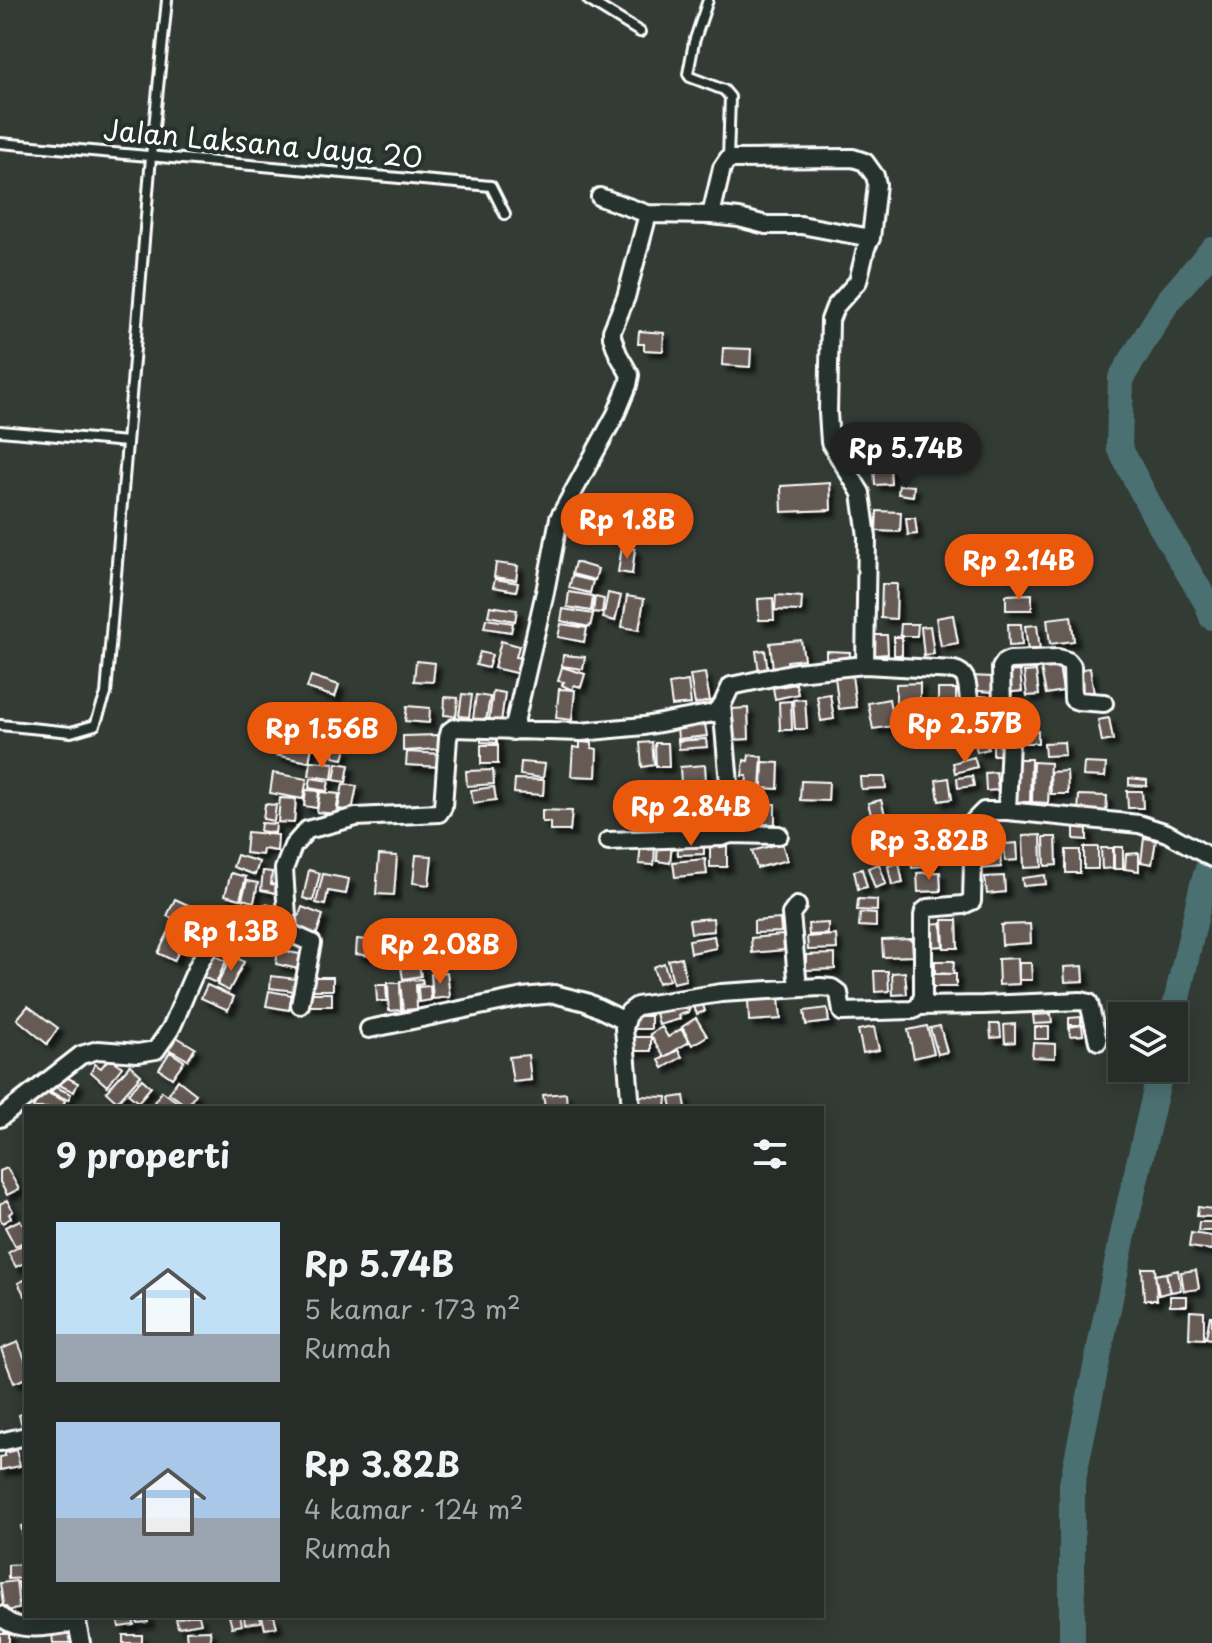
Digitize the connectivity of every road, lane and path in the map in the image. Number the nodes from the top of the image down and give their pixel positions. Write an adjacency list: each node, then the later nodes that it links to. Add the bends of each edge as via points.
1 (167, 0): 6 (lane)
2 (588, 0): 4 (lane)
3 (708, 0): 7 (lane, via 688,74 730,97)
4 (640, 32)
5 (0, 143): 6 (lane, Jalan Laksana Jaya 20)
6 (151, 157): 9 (lane, Jalan Laksana Jaya 20, via 491,186); 14 (lane)
7 (728, 159): 11 (street); 12 (street, via 860,159 877,184)
8 (600, 197): 10 (street)
9 (505, 214)
10 (648, 214): 11 (street); 20 (street, via 612,331 630,375 628,385 559,518)
11 (711, 215): 12 (street)
12 (871, 238): 15 (street, via 858,281 830,320 828,413 830,442 861,493 864,511)
13 (0, 431): 14 (lane)
14 (127, 442): 19 (lane, via 106,694 95,725 71,732)
15 (865, 665): 17 (street, via 736,684); 18 (street, via 962,672 970,704)
16 (1104, 703): 18 (street, via 1073,699 1068,661 1010,660 1001,668)
17 (722, 705): 20 (street, via 714,713 644,726); 22 (street)
18 (1002, 708): 21 (street, via 1011,716)
19 (0, 725)
20 (513, 731): 27 (street, via 450,731 439,813 356,817 307,830 284,869)
21 (1007, 811): 25 (street, via 1139,824); 30 (street, via 984,811 974,821 972,901 924,911)
22 (731, 834): 23 (street); 24 (street)
23 (779, 835)
24 (608, 841)
25 (1212, 858)
26 (797, 906): 28 (street, via 791,914)
27 (288, 932): 29 (street, via 312,945); 35 (street, via 271,944 216,938 156,1050 81,1055)
28 (798, 988): 30 (street, via 832,988 839,993 842,1012); 31 (street, via 637,1006)
29 (300, 1005)
30 (919, 1006): 33 (street, via 1081,1001 1089,1003)
31 (625, 1021): 32 (street, via 554,994); 34 (street)
32 (369, 1029)
33 (1098, 1041)
34 (631, 1106)
35 (0, 1118)
36 (24, 1436): 37 (street)
37 (0, 1442)
38 (2, 1619): 39 (street, via 26,1628)
39 (83, 1619): 40 (street)
40 (81, 1643)

